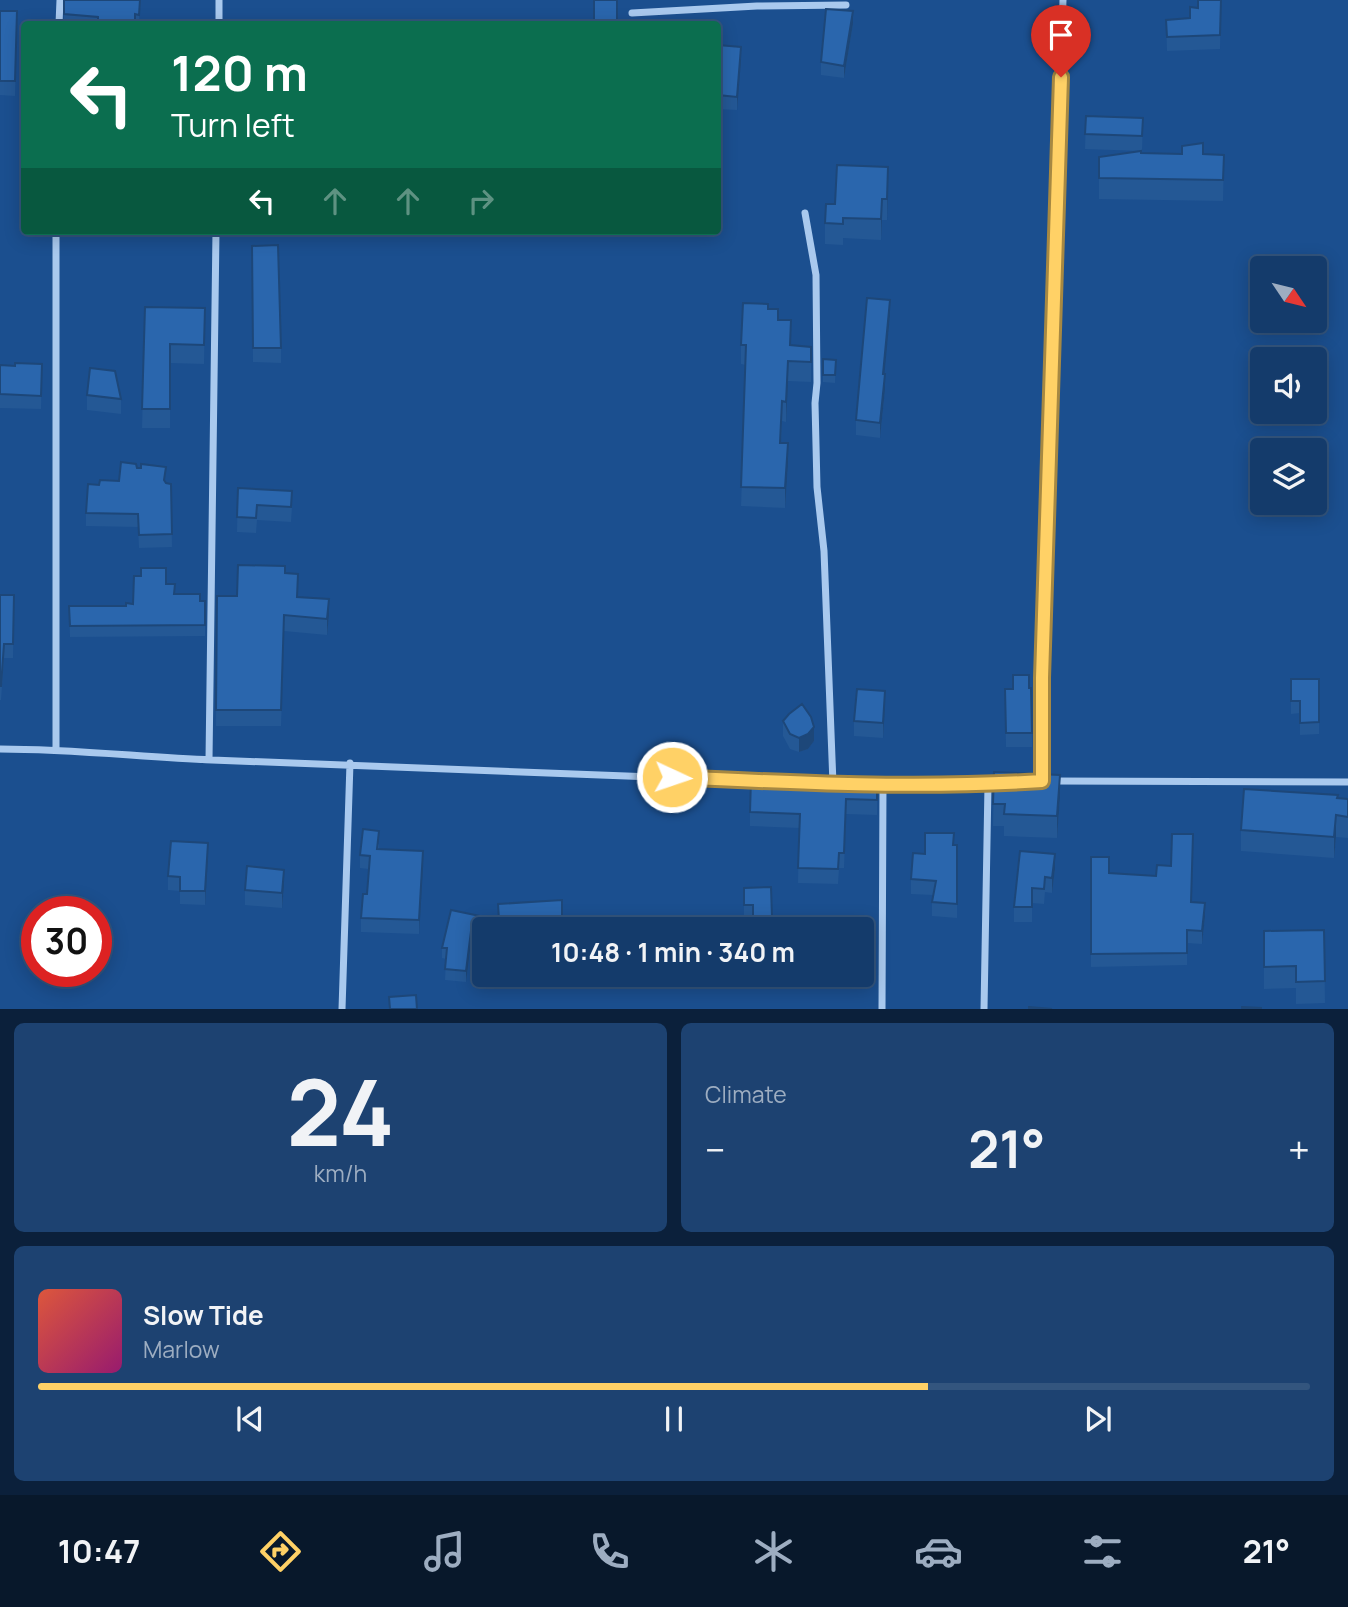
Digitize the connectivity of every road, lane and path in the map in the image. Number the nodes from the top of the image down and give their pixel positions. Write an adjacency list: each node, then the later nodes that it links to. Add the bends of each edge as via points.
1 (60, 0): 7 (street)
2 (219, 0): 8 (street)
3 (1063, 0): 17 (street)
4 (757, 3): 5 (street); 6 (street)
5 (846, 5)
6 (632, 13)
7 (59, 21)
8 (219, 21)
9 (805, 214): 22 (street, via 817,275 817,487 824,551)
10 (56, 235): 13 (street)
11 (216, 235): 14 (street)
12 (0, 749): 13 (street)
13 (56, 749): 14 (street)
14 (209, 760): 15 (street)
15 (350, 763): 16 (street); 27 (street)
16 (764, 781)
17 (1042, 781): 18 (street); 19 (street)
18 (1029, 782)
19 (1348, 782)
20 (819, 783): 22 (street)
21 (1015, 783): 26 (street)
22 (833, 784): 23 (street)
23 (845, 784)
24 (858, 785): 25 (street)
25 (883, 785): 26 (street); 28 (street)
26 (988, 785): 29 (street)
27 (342, 1009)
28 (882, 1009)
29 (984, 1009)

